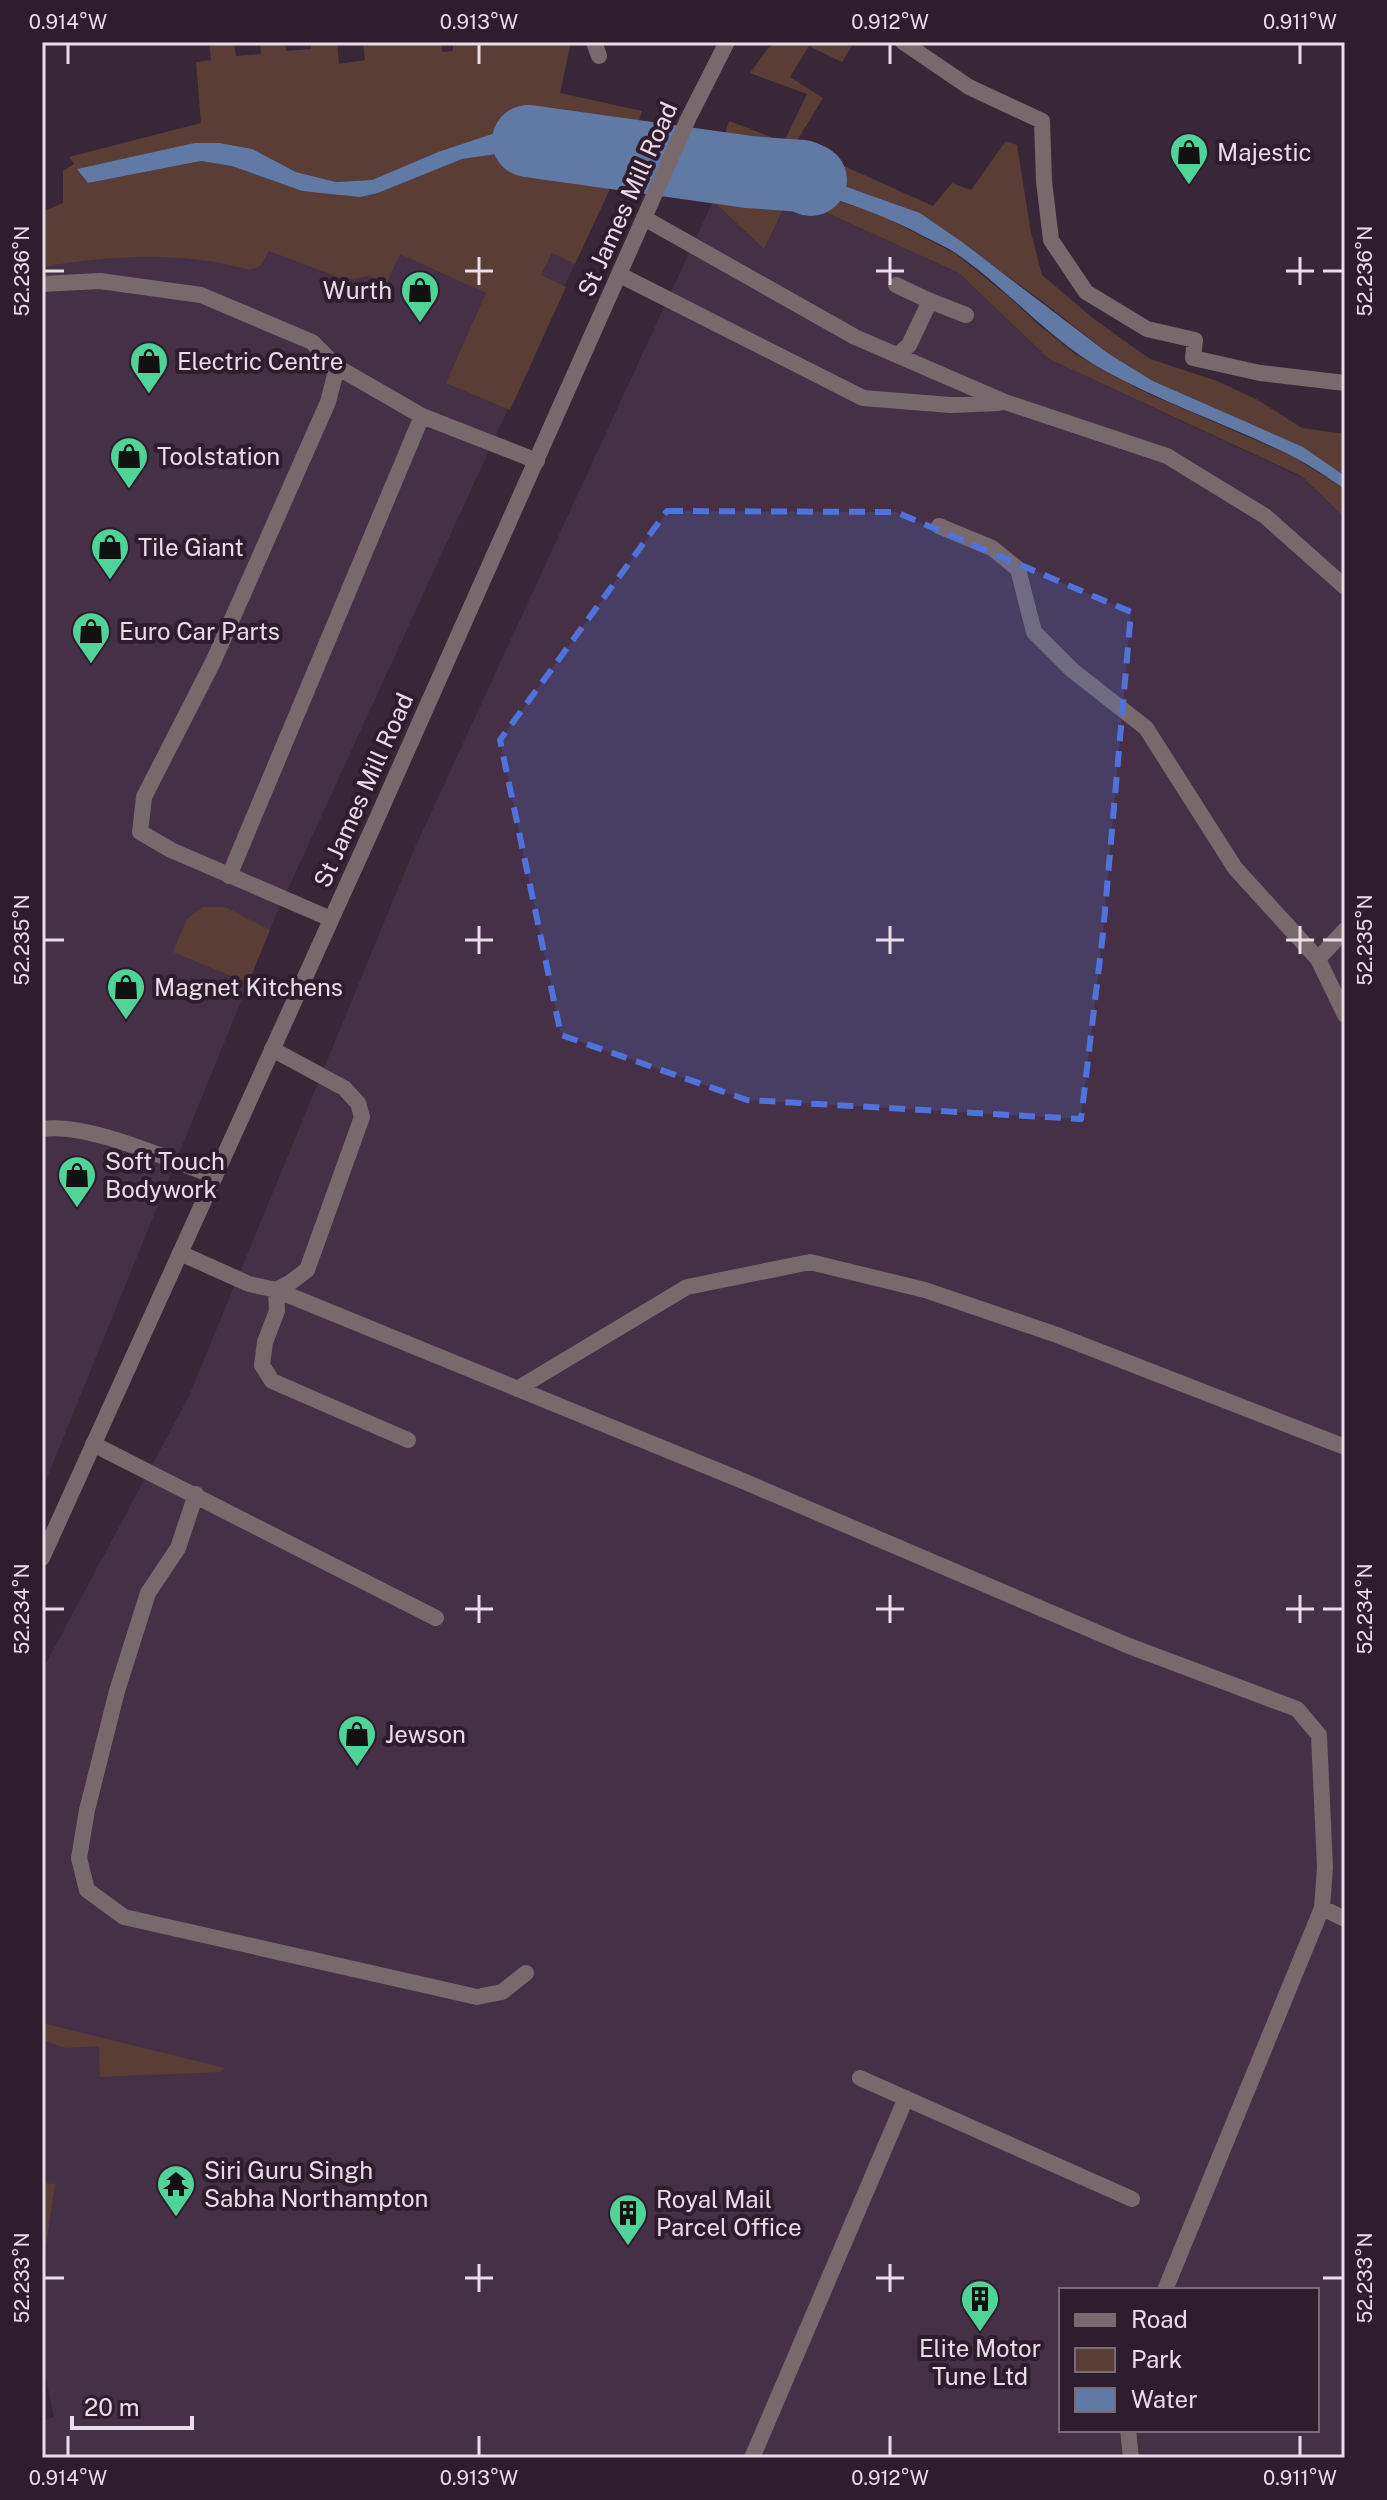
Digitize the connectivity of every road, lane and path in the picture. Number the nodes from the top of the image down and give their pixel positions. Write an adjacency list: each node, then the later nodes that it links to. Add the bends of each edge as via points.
1 (727, 42): 3 (street, St James Mill Road)
2 (903, 42): 11 (street, via 969,87 1042,121 1051,240 1086,292 1147,329 1195,340 1193,358)
3 (644, 218): 4 (street, St James Mill Road); 9 (street, via 855,337)
4 (620, 275): 12 (street, via 863,398 950,405); 14 (street, St James Mill Road)
5 (42, 284): 10 (street, via 100,281 201,295 312,342)
6 (896, 285): 7 (street)
7 (930, 301): 8 (street); 9 (street, via 909,345)
8 (966, 315)
9 (898, 355): 12 (street)
10 (337, 367): 13 (street); 17 (street, via 328,402 213,662 144,797 140,832)
11 (1345, 383)
12 (1005, 402): 16 (street, via 1167,456 1265,516)
13 (422, 416): 14 (street); 17 (street)
14 (537, 461): 18 (street, St James Mill Road)
15 (939, 526): 20 (street, via 992,548 1018,569 1034,632 1072,670 1146,728 1235,868)
16 (1345, 587)
17 (229, 876): 18 (street)
18 (331, 919): 22 (street, St James Mill Road)
19 (1345, 930): 20 (street)
20 (1318, 959): 21 (street)
21 (1345, 1015)
22 (272, 1049): 24 (street, St James Mill Road); 26 (street, via 344,1088 362,1117 307,1270)
23 (42, 1129): 24 (street, via 96,1134)
24 (215, 1176): 25 (street, St James Mill Road)
25 (180, 1253): 26 (street, via 249,1284); 29 (street, St James Mill Road)
26 (276, 1290): 27 (street); 28 (street, via 277,1311 262,1365 272,1381)
27 (517, 1389): 30 (street, via 687,1287 810,1262 925,1290 1057,1335); 34 (street, via 1129,1646 1297,1709 1319,1735)
28 (408, 1440)
29 (93, 1444): 31 (street); 32 (street, St James Mill Road)
30 (1345, 1447)
31 (196, 1494): 33 (street); 36 (street, via 178,1548 148,1593 117,1691 79,1858 87,1890 124,1917 477,1997 502,1992)
32 (42, 1558)
33 (436, 1618)
34 (1322, 1908): 35 (street); 40 (street)
35 (1345, 1919)
36 (526, 1973)
37 (860, 2078): 38 (street)
38 (906, 2098): 39 (street); 42 (street)
39 (1132, 2199)
40 (1166, 2288)
41 (1128, 2432): 43 (street)
42 (752, 2458)
43 (1131, 2458)

